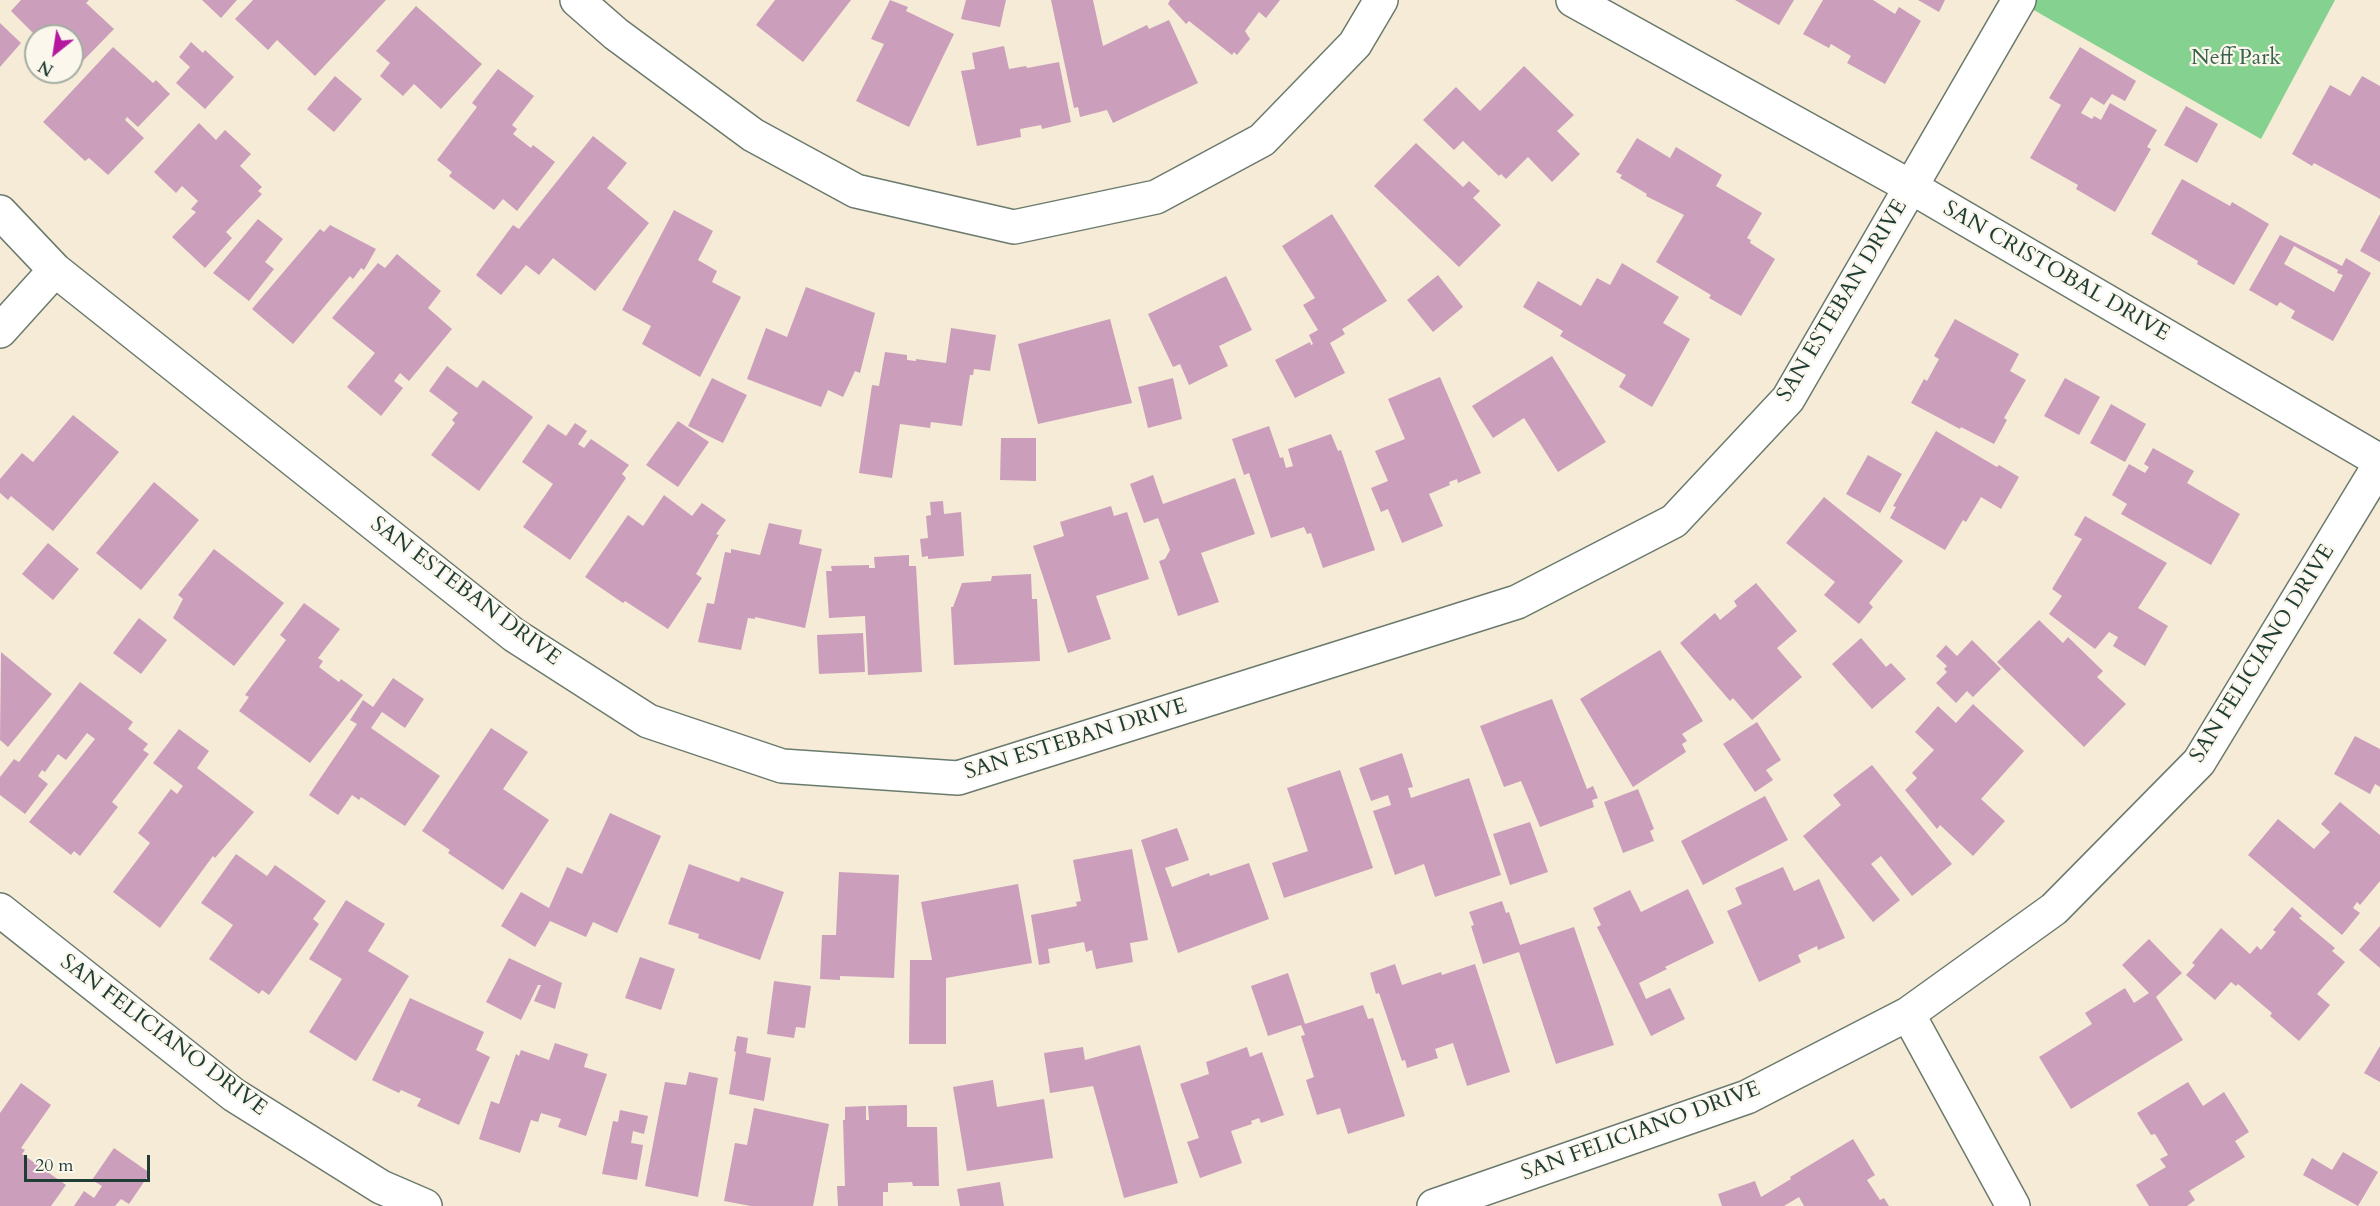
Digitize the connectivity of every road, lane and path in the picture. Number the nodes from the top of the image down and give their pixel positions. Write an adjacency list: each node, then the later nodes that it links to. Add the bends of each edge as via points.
1 (577, 0): 2 (street, via 616,34 753,135 856,191 1014,227 1156,197 1262,140 1355,44)
2 (1381, 0)
3 (1573, 0): 5 (street, SAN CRISTOBAL DRIVE)
4 (2019, 0): 5 (street, SAN ESTEBAN DRIVE)
5 (1911, 187): 7 (street, SAN ESTEBAN DRIVE, via 1788,399 1674,522 1517,602 958,778 782,766 648,721 514,635); 9 (street, SAN CRISTOBAL DRIVE)
6 (0, 212): 7 (street, SAN ESTEBAN DRIVE)
7 (55, 270): 8 (street)
8 (0, 331)
9 (2380, 462): 11 (street, SAN FELICIANO DRIVE, via 2199,762 2054,909)
10 (0, 910): 12 (street, SAN FELICIANO DRIVE, via 234,1095 381,1187)
11 (1908, 1014): 13 (street, SAN FELICIANO DRIVE, via 1747,1097); 14 (street)
12 (425, 1206)
13 (1434, 1206)
14 (2013, 1206)

